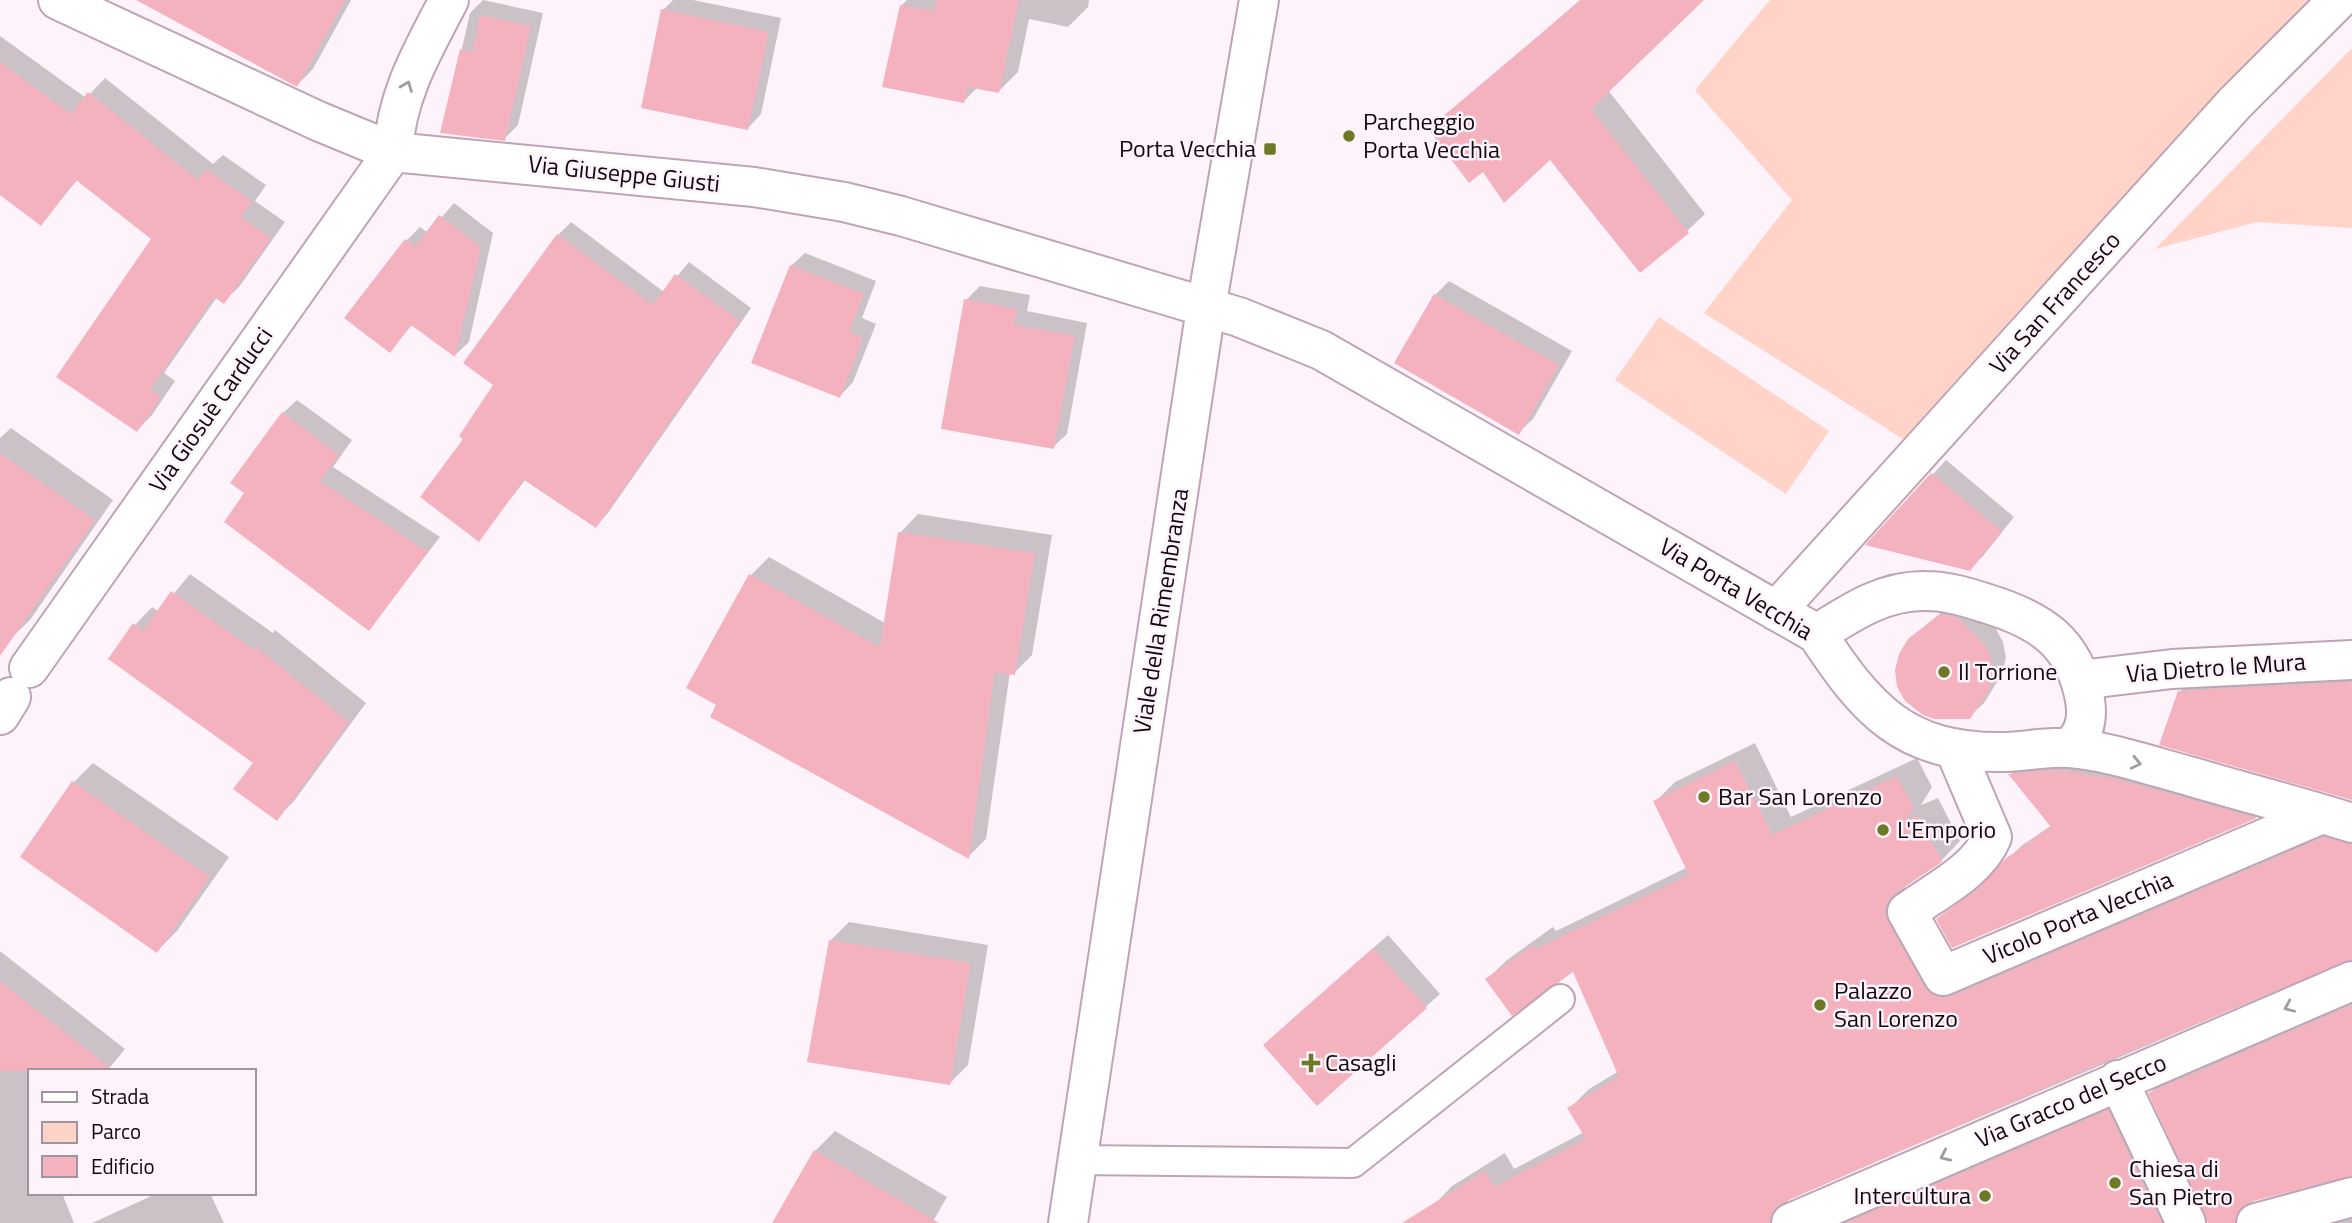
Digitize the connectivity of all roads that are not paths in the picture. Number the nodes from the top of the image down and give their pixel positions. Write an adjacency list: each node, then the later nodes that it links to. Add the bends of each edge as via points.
1 (58, 0): 5 (street, Via Giuseppe Giusti)
2 (449, 0): 5 (street, one-way to 2, via 407,83)
3 (1259, 0): 6 (street, Viale della Rimembranza)
4 (2338, 0): 7 (street, Via San Francesco, via 2235,103)
5 (393, 152): 6 (street, Via Giuseppe Giusti, via 797,193 901,216); 11 (street, Via Giosuè Carducci)
6 (1206, 308): 7 (street, Via Porta Vecchia, via 1264,325 1321,350); 18 (street, Viale della Rimembranza)
7 (1776, 611): 8 (street, Via Porta Vecchia)
8 (1817, 634): 10 (street, via 1888,596 1924,590 1947,592 2035,621 2059,642); 13 (street, Via Porta Vecchia, via 1871,708 1915,736)
9 (2352, 660): 10 (street, Via Dietro le Mura, via 2172,669)
10 (2080, 680): 12 (street, via 2087,712 2085,726)
11 (13, 693)
12 (2069, 748): 13 (street, Via Porta Vecchia); 14 (street, Via Porta Vecchia, one-way to 14, via 2160,768)
13 (1955, 750): 14 (street, Vicolo Porta Vecchia, via 1992,837 1973,865 1907,912 1943,976)
14 (2337, 818)
15 (2352, 981): 17 (street, Via Gracco del Secco, one-way to 17)
16 (1560, 999): 18 (lane, via 1353,1163)
17 (2118, 1080): 21 (street, Via Gracco del Secco, one-way to 21); 22 (street)
18 (1076, 1160): 20 (street, Viale della Rimembranza)
19 (2352, 1197): 23 (street)
20 (1068, 1223)
21 (1791, 1223)
22 (2186, 1223)
23 (2256, 1223)

